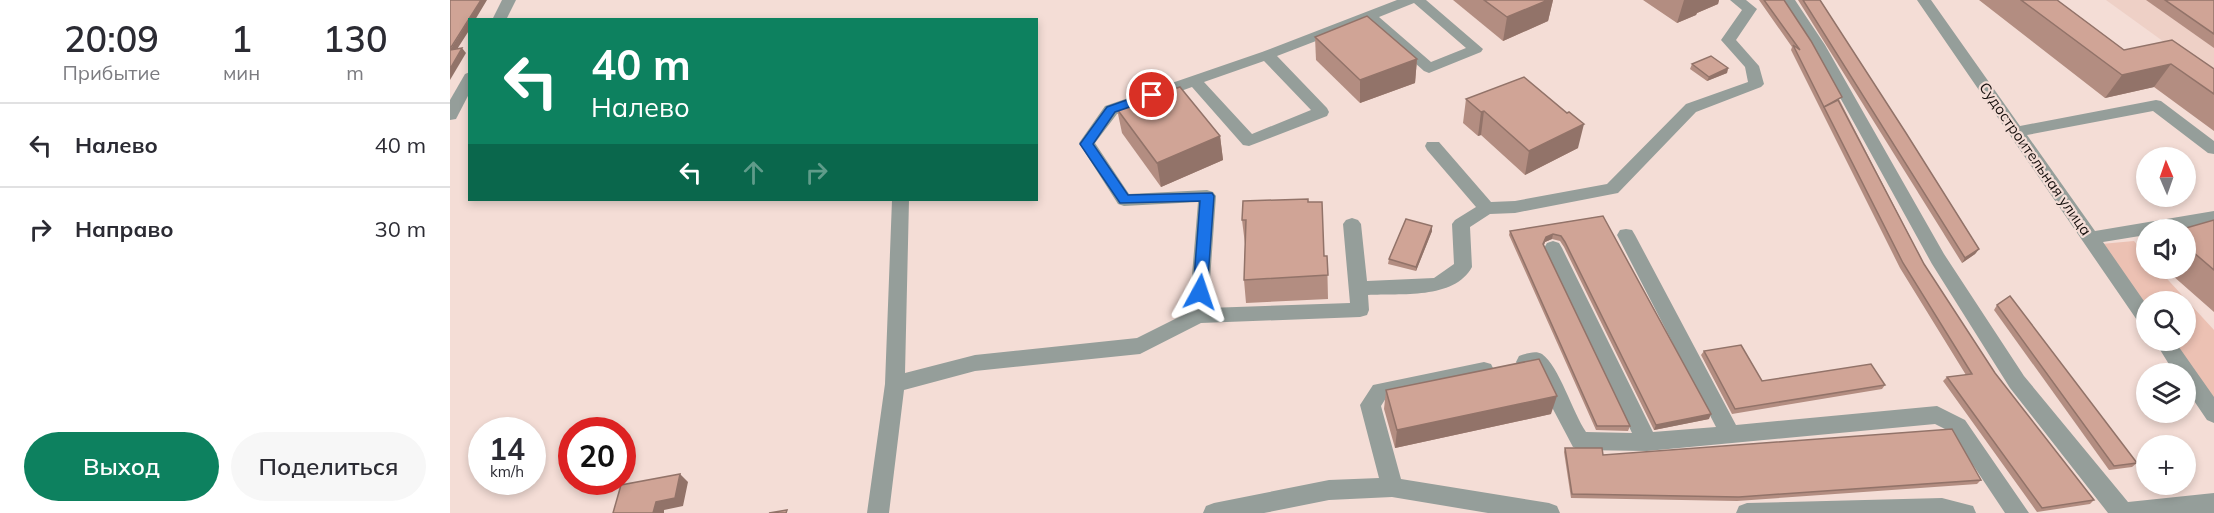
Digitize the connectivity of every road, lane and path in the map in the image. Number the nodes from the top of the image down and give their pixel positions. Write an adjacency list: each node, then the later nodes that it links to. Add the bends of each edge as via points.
1 (509, 0): 8 (street)
2 (1410, 0): 7 (street)
3 (1418, 0): 7 (street, via 1476,49 1429,68)
4 (1737, 0): 17 (street, via 1750,9 1728,40 1752,66 1756,84 1690,108 1612,189 1515,207)
5 (1788, 0): 39 (street, via 1818,45 1938,259 2017,382)
6 (1924, 0): 13 (street, Судостроительная улица)
7 (1370, 16): 9 (street)
8 (500, 18)
9 (1267, 55): 11 (street); 11 (street, via 1321,112 1249,141)
10 (468, 80): 12 (street)
11 (1194, 80): 25 (street, via 1111,110 1087,144 1124,200 1207,196)
12 (452, 108)
13 (2017, 132): 15 (street, via 2156,105); 21 (street, Судостроительная улица)
14 (1433, 146): 17 (street)
15 (2214, 149)
16 (900, 201): 27 (street)
17 (1487, 208): 23 (street, via 1461,224 1463,267 1438,285)
18 (2214, 217): 21 (street)
19 (1352, 224): 23 (street)
20 (1626, 235): 29 (street)
21 (2091, 238): 24 (street, Судостроительная улица)
22 (1553, 248): 30 (street)
23 (1358, 288): 25 (street, via 1360,310)
24 (2136, 303)
25 (1198, 316): 27 (street, via 1140,346 975,363)
26 (2171, 351): 28 (street)
27 (895, 384): 33 (street)
28 (2214, 414)
29 (1730, 434): 30 (street); 38 (street, via 1937,416 1959,426)
30 (1647, 442): 31 (street, via 1580,441 1547,372 1535,360 1380,391 1370,405)
31 (1392, 487): 34 (street, via 1329,490); 35 (street)
32 (2214, 503): 39 (street)
33 (878, 513)
34 (1214, 513)
35 (1549, 513)
36 (1747, 513): 37 (street, via 1942,508)
37 (1965, 513)
38 (2018, 513)
39 (2121, 513)

